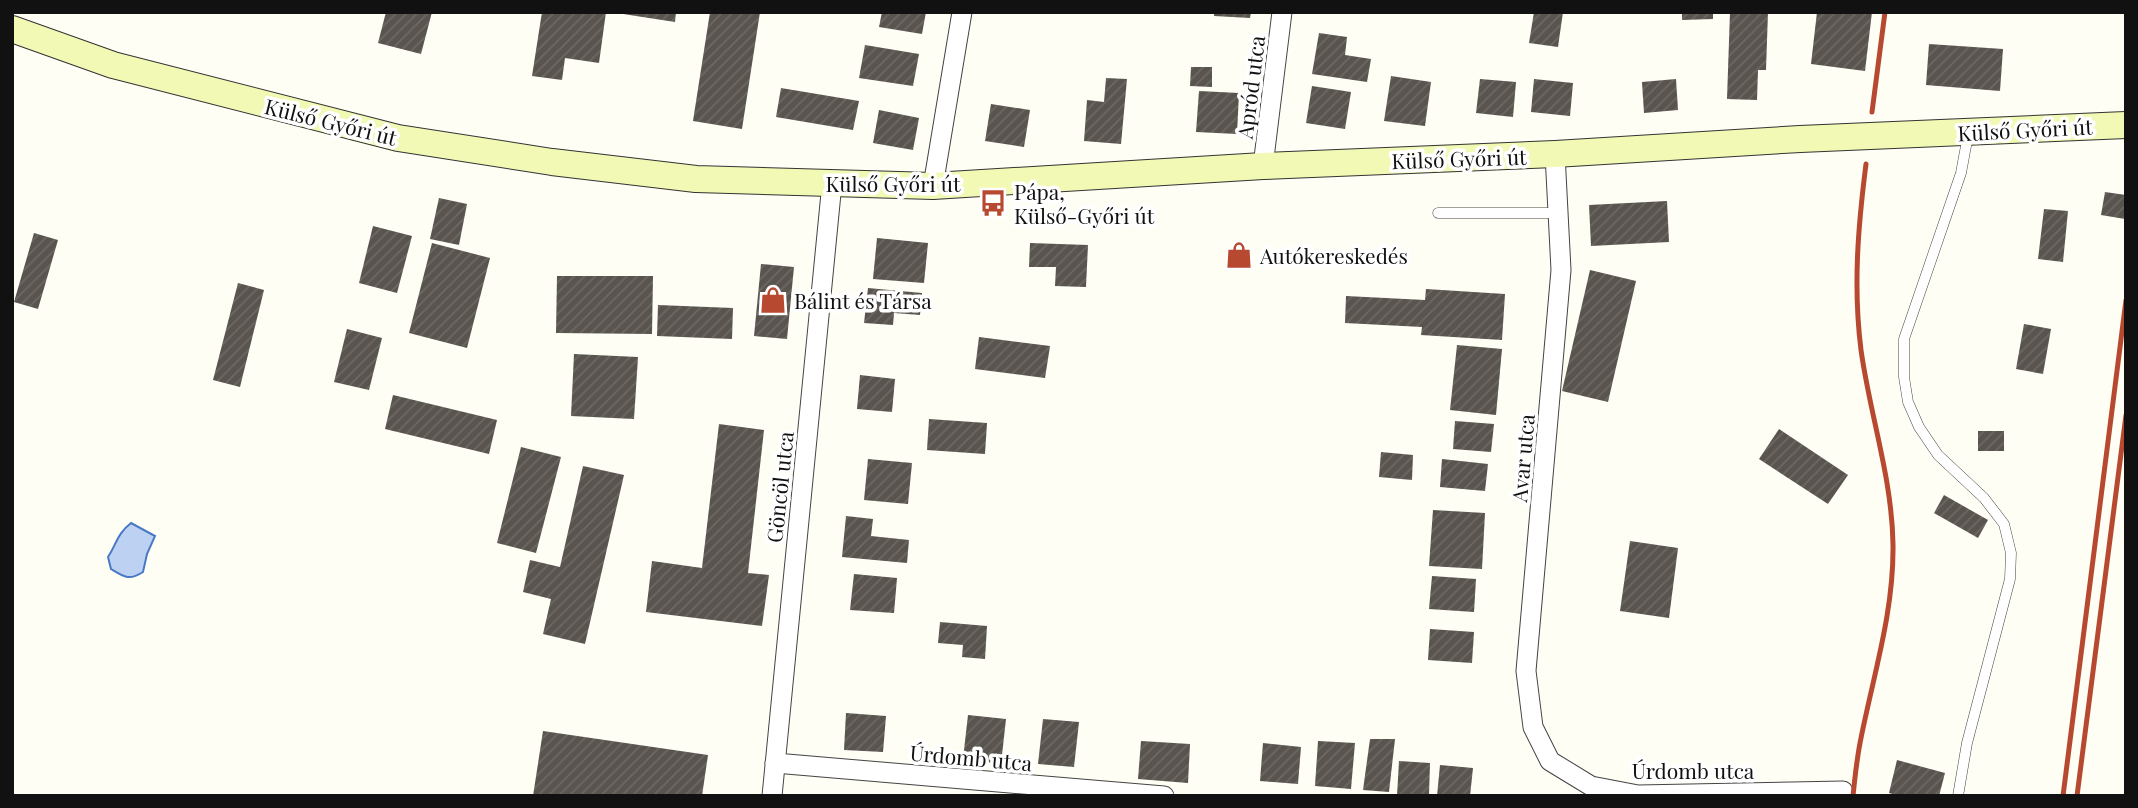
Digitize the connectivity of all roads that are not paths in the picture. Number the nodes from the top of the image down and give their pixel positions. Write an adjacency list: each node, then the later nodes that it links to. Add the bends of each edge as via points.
1 (961, 12): 9 (street)
2 (1282, 12): 7 (street, Apród utca)
3 (12, 29): 8 (main road, Külső Győri út, via 113,65 398,138 696,179)
4 (2126, 125): 5 (main road, Külső Győri út)
5 (1968, 132): 6 (main road, Külső Győri út); 17 (lane, via 1961,173 1904,338 1908,402 1919,428 1938,455 1984,498 2004,524 2011,553 2010,579 1967,743)
6 (1555, 154): 7 (main road, Külső Győri út); 11 (street, Avar utca)
7 (1263, 166): 9 (main road, Külső Győri út)
8 (832, 183): 9 (main road, Külső Győri út); 13 (street, Göncöl utca)
9 (933, 186)
10 (1438, 213): 11 (lane)
11 (1559, 213): 12 (street, Avar utca, via 1561,270 1526,671 1533,727)
12 (1550, 761): 14 (street, Úrdomb utca, via 1591,786 1638,795)
13 (775, 763): 15 (street, Göncöl utca); 16 (street, Úrdomb utca)
14 (1843, 791)
15 (772, 796)
16 (1164, 796)
17 (1958, 796)

